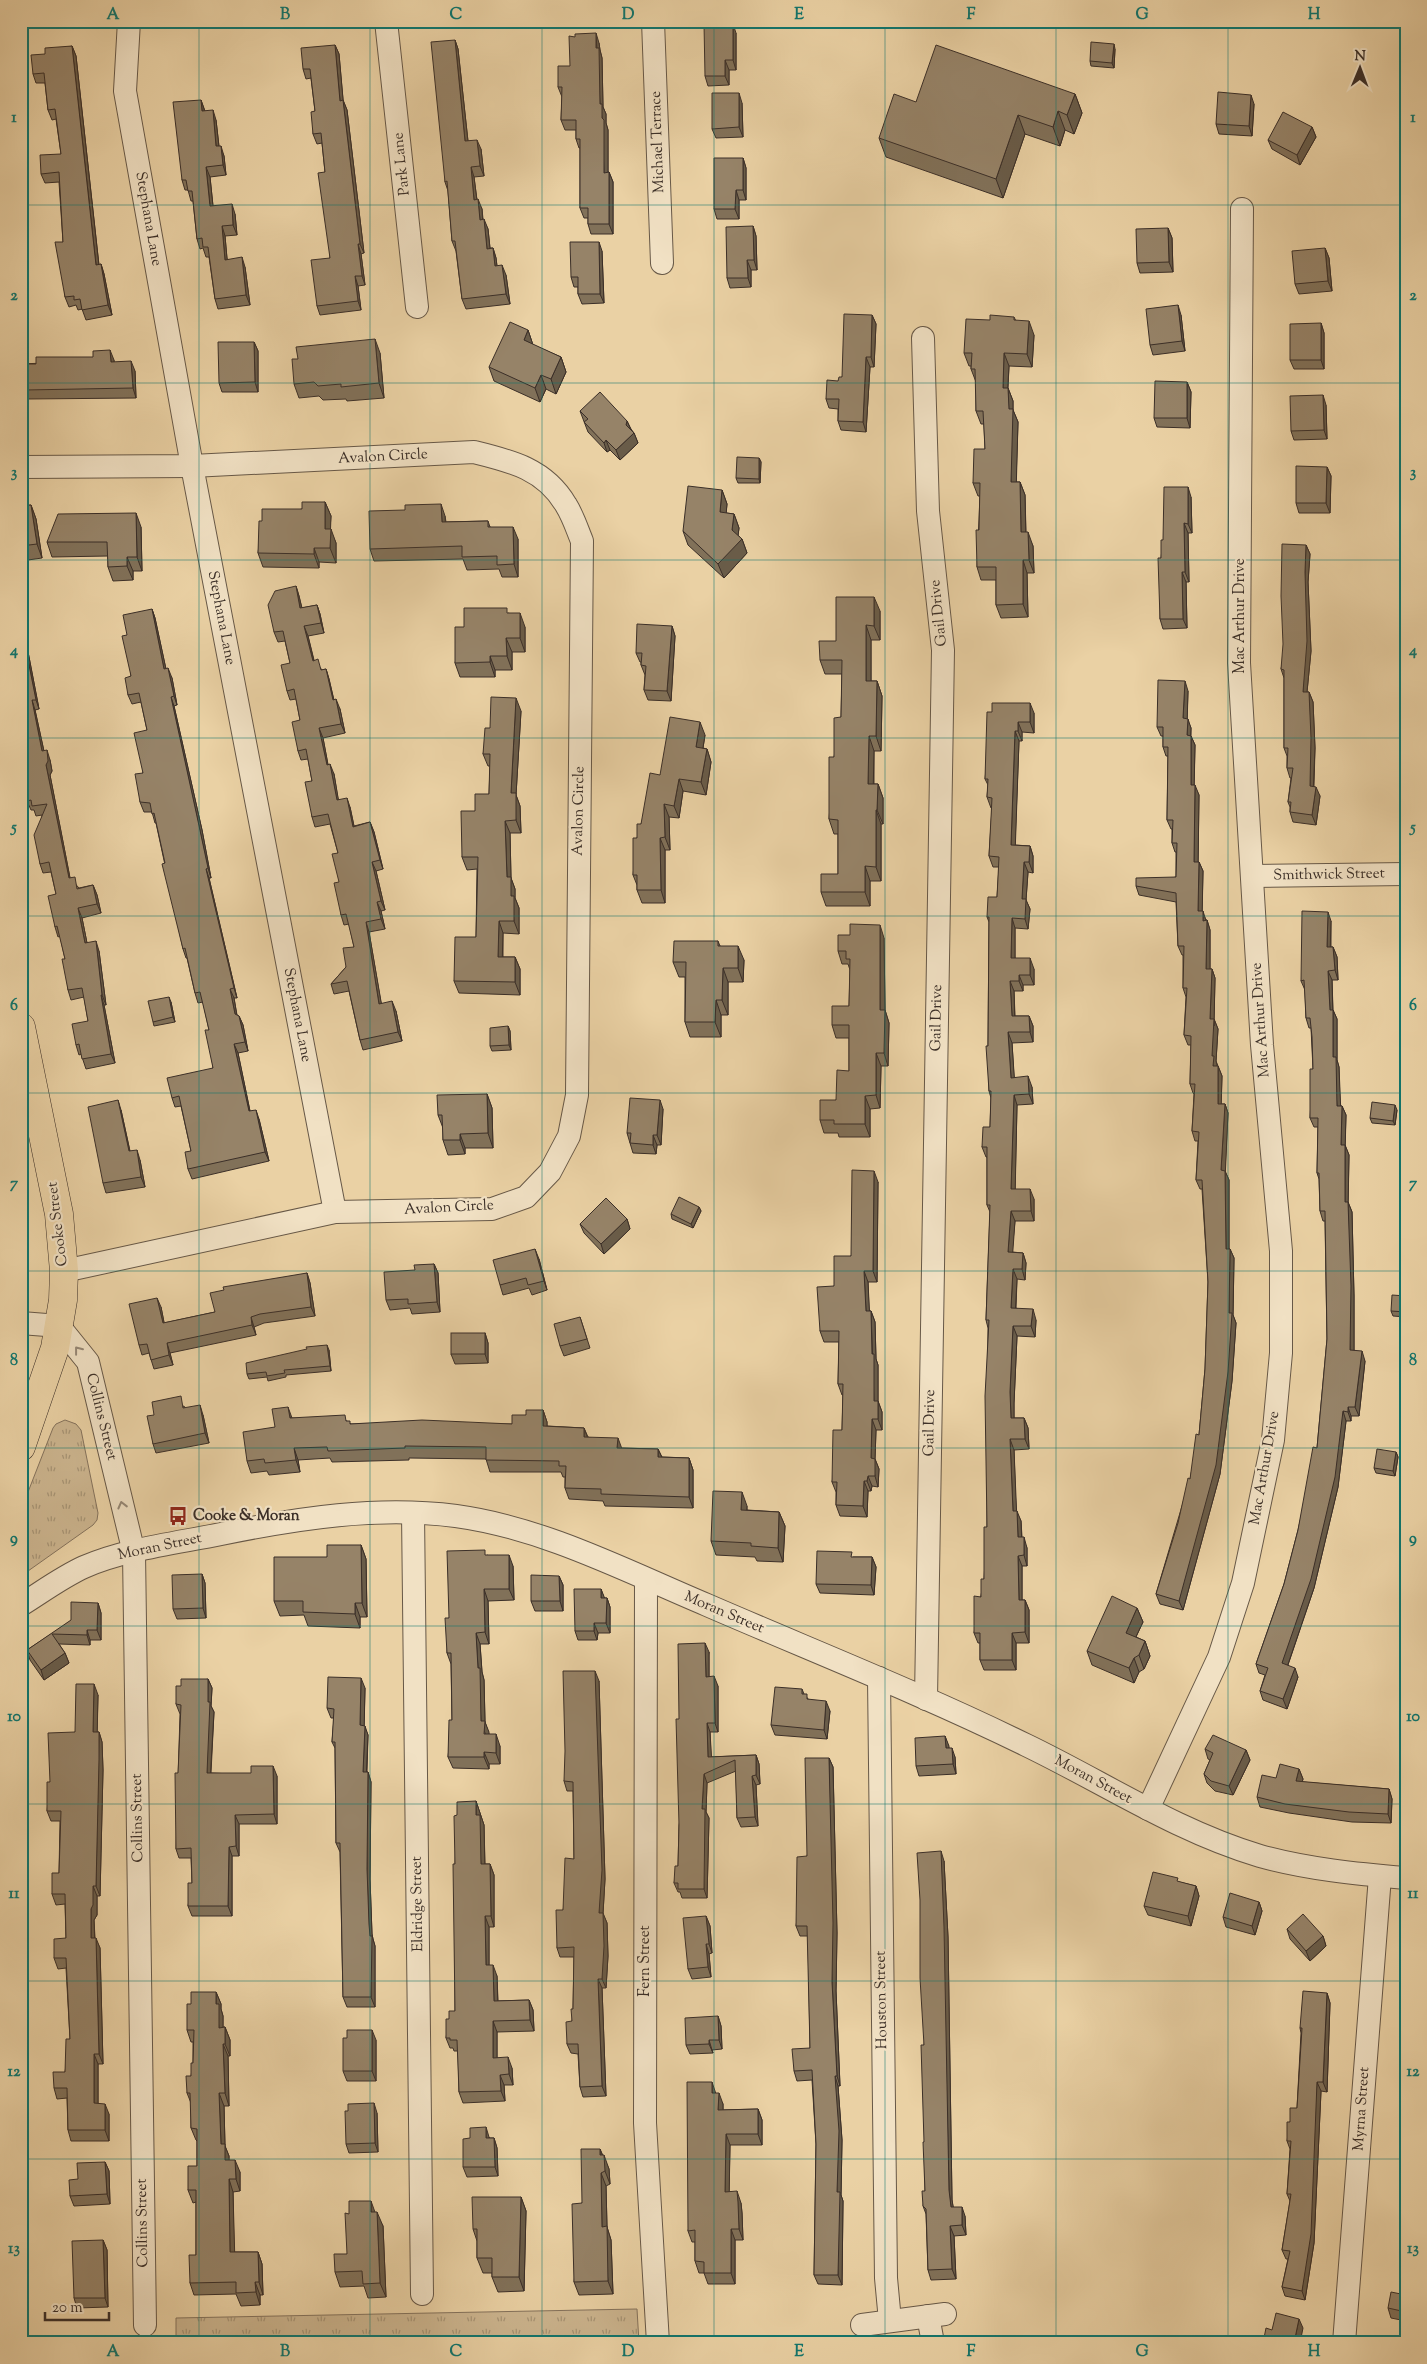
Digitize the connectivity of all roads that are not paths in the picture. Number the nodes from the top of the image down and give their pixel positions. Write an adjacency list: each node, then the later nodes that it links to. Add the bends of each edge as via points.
1 (128, 21): 8 (street, Stephana Lane, via 124,91)
2 (386, 21): 6 (street, Park Lane)
3 (653, 21): 5 (street, Michael Terrace)
4 (1242, 209): 11 (street, Mac Arthur Drive, via 1239,663)
5 (662, 264)
6 (417, 307)
7 (923, 338): 23 (street, Gail Drive, via 928,511 943,650)
8 (192, 466): 9 (street, Avalon Circle); 13 (street, Stephana Lane); 13 (street, Avalon Circle, via 474,452 508,460 542,476 566,504 582,541 576,1095 570,1136 550,1172 526,1197 492,1209)
9 (21, 467)
10 (1406, 874): 11 (street, Smithwick Street)
11 (1252, 876): 24 (street, Mac Arthur Drive, via 1262,1045 1281,1251 1281,1353 1273,1440 1243,1583 1222,1648)
12 (21, 1027): 14 (main road, Cooke Street, via 57,1204)
13 (335, 1212): 14 (street, Avalon Circle)
14 (64, 1271): 16 (main road, Cooke Street)
15 (21, 1323): 16 (street)
16 (59, 1326): 17 (main road, Cooke Street, via 46,1376); 19 (street, Collins Street, one-way to 16, via 88,1362)
17 (21, 1447)
18 (413, 1513): 19 (street, Moran Street, via 352,1514 292,1520); 20 (street, Moran Street, via 468,1518 523,1531); 27 (street, Eldridge Street)
19 (134, 1553): 21 (street, Moran Street, via 76,1571); 29 (street, Collins Street)
20 (646, 1580): 22 (street, Moran Street); 31 (street, Fern Street, via 645,2122)
21 (21, 1605)
22 (879, 1678): 23 (street, Moran Street); 28 (street, Houston Street, via 886,2278)
23 (926, 1699): 24 (street, Moran Street, via 1029,1746)
24 (1148, 1809): 25 (street, Moran Street, via 1257,1855 1298,1865)
25 (1380, 1876): 26 (street, Moran Street); 33 (street, Myrna Street)
26 (1406, 1878)
27 (422, 2294)
28 (890, 2321): 30 (street); 32 (street, via 936,2315)
29 (145, 2325)
30 (862, 2325)
31 (658, 2343)
32 (933, 2343)
33 (1344, 2343)

